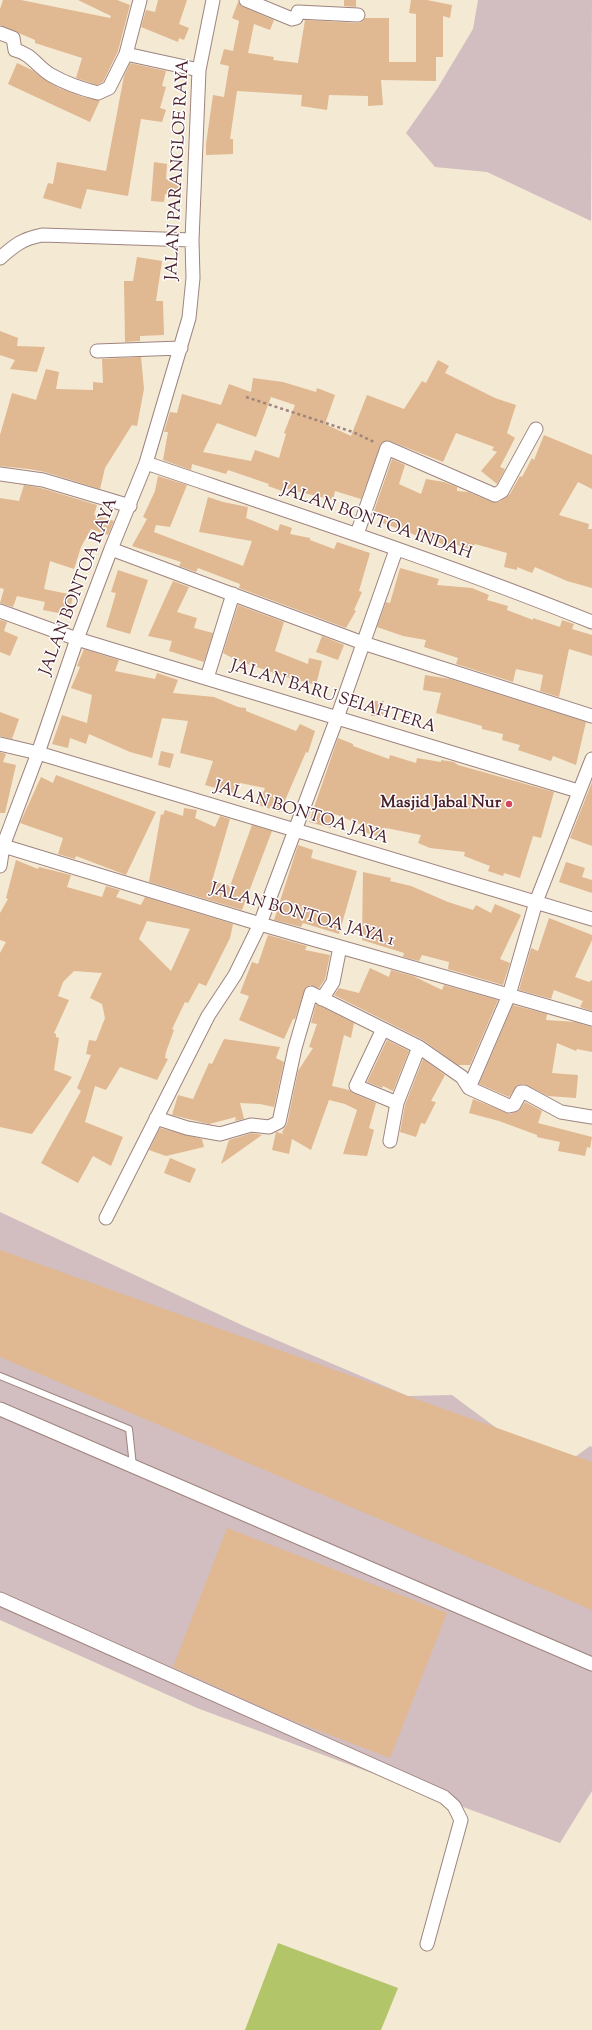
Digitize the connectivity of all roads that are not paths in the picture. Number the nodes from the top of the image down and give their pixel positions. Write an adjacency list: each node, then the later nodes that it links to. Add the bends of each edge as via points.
1 (140, 0): 6 (street)
2 (213, 0): 7 (street, JALAN PARANGLOE RAYA)
3 (246, 0): 4 (street, via 292,19 296,18 298,12)
4 (358, 15)
5 (0, 33): 6 (street, via 13,38 15,50 24,52 49,74 98,93 109,88)
6 (126, 54): 7 (street)
7 (199, 70): 8 (street, JALAN PARANGLOE RAYA)
8 (192, 240): 9 (street, via 42,235 26,238); 10 (street, JALAN PARANGLOE RAYA, via 193,278)
9 (0, 258)
10 (189, 318): 11 (street, JALAN BONTOA RAYA)
11 (181, 348): 12 (street); 14 (street, JALAN BONTOA RAYA)
12 (97, 351)
13 (536, 429): 17 (street, via 502,491 495,495 387,448)
14 (146, 463): 16 (street, JALAN BONTOA RAYA); 17 (street, JALAN BONTOA INDAH)
15 (0, 474): 16 (street, via 43,480)
16 (130, 506): 18 (street, JALAN BONTOA RAYA)
17 (357, 534): 19 (street, JALAN BONTOA INDAH)
18 (111, 548): 20 (street); 23 (street, JALAN BONTOA RAYA)
19 (396, 550): 22 (street, JALAN BONTOA INDAH, via 513,590); 24 (street)
20 (233, 594): 24 (street); 25 (street)
21 (0, 611): 23 (street, JALAN BARU SEIAHTERA)
22 (592, 622)
23 (77, 639): 25 (street, JALAN BARU SEIAHTERA); 29 (street, JALAN BONTOA RAYA)
24 (363, 643): 26 (street); 27 (street)
25 (207, 678): 27 (street, JALAN BARU SEIAHTERA)
26 (592, 716)
27 (337, 718): 31 (street, JALAN BARU SEIAHTERA); 32 (street)
28 (0, 744): 29 (street, JALAN BONTOA JAYA)
29 (38, 753): 32 (street, JALAN BONTOA JAYA); 33 (street, JALAN BONTOA RAYA)
30 (592, 759): 31 (street)
31 (578, 791): 35 (street)
32 (294, 831): 35 (street, JALAN BONTOA JAYA); 37 (street)
33 (1, 846): 34 (street, JALAN BONTOA RAYA); 37 (street, JALAN BONTOA JAYA 1)
34 (0, 866)
35 (536, 902): 36 (street, JALAN BONTOA JAYA); 39 (street)
36 (592, 919)
37 (260, 924): 38 (street, JALAN BONTOA JAYA 1); 47 (street, via 235,975 208,1016)
38 (340, 947): 39 (street, JALAN BONTOA JAYA 1); 40 (street, via 333,982)
39 (509, 995): 41 (street, JALAN BONTOA JAYA 1); 44 (street)
40 (322, 999): 42 (street); 47 (street, via 311,993 295,1048 280,1122 269,1127 251,1125 220,1134)
41 (592, 1019)
42 (383, 1029): 43 (street); 45 (street, via 356,1086)
43 (419, 1047): 44 (street, via 462,1077); 45 (street)
44 (469, 1088): 46 (street, via 509,1106 514,1105 521,1092 524,1092 561,1112)
45 (397, 1103): 48 (street)
46 (592, 1117)
47 (156, 1118): 49 (street)
48 (390, 1141)
49 (106, 1218)
50 (0, 1376): 52 (lane, via 129,1429)
51 (0, 1409): 52 (street)
52 (133, 1466): 54 (street)
53 (0, 1599): 55 (street, via 444,1797 454,1806 461,1820)
54 (592, 1664)
55 (426, 1944)

